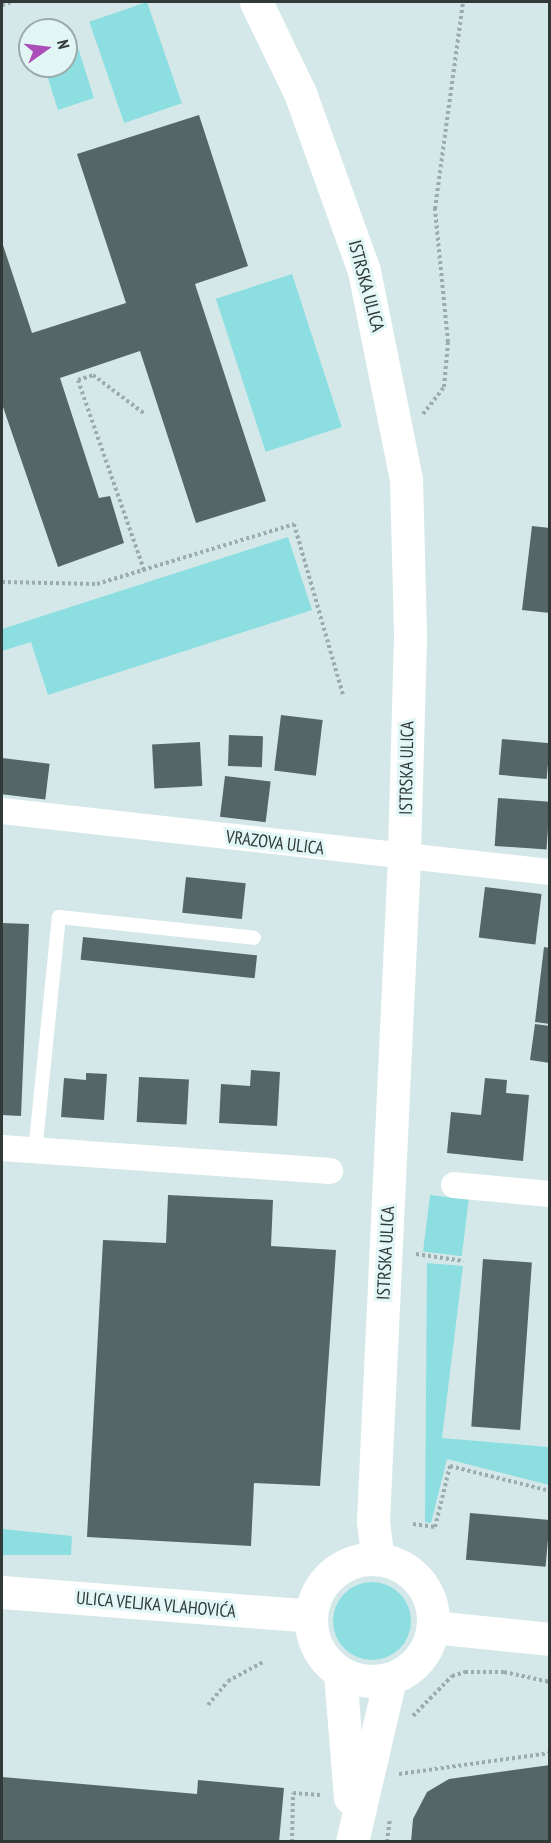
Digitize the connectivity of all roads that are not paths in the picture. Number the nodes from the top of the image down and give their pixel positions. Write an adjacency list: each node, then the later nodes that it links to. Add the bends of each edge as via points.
1 (256, 2): 3 (street, ISTRSKA ULICA, via 335,182 390,382 406,480 410,638)
2 (2, 811): 3 (street, VRAZOVA ULICA)
3 (404, 858): 4 (street, VRAZOVA ULICA); 11 (street, ISTRSKA ULICA, via 374,1521)
4 (549, 872)
5 (254, 938): 7 (lane, via 59,916)
6 (2, 1148): 7 (street)
7 (35, 1152): 8 (street)
8 (330, 1171)
9 (454, 1185): 10 (street)
10 (549, 1194)
11 (378, 1559): 13 (street, via 341,1568 316,1597); 14 (street, via 413,1574 429,1599)
12 (2, 1592): 13 (street, ULICA VELJKA VLAHOVIĆA)
13 (311, 1616): 16 (street, via 318,1648)
14 (433, 1627): 15 (street); 17 (street, via 419,1660)
15 (549, 1640)
16 (340, 1673): 17 (street, via 373,1682); 18 (street)
17 (390, 1679): 18 (street)
18 (352, 1840)

